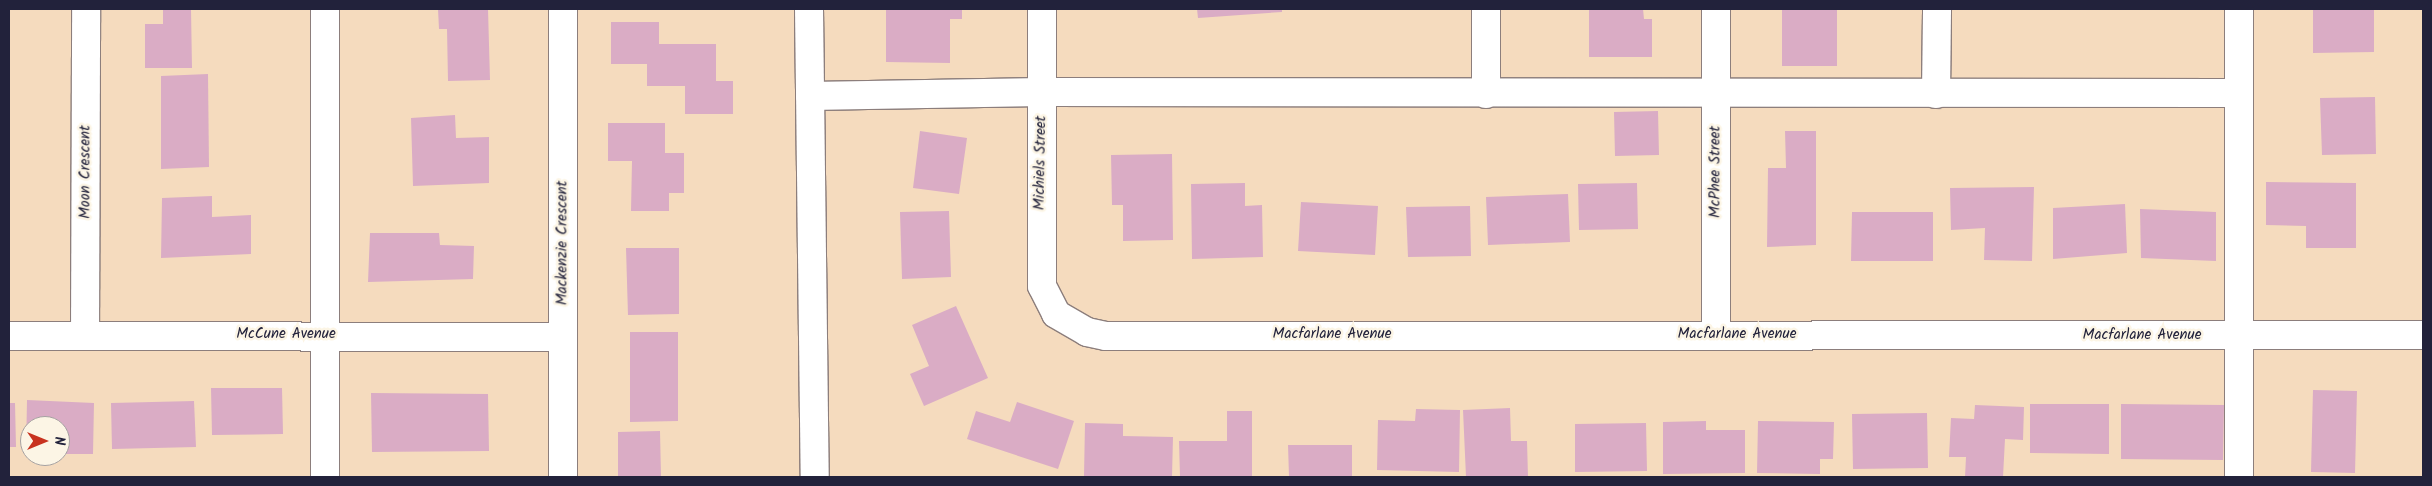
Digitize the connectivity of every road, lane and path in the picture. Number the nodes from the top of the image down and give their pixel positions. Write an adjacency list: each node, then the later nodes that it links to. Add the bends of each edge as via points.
1 (86, 9): 21 (street, Moon Crescent)
2 (325, 9): 17 (street)
3 (563, 9): 22 (street, Mackenzie Crescent)
4 (809, 9): 15 (street)
5 (1042, 9): 10 (street, Michiels Street)
6 (1486, 9): 12 (street)
7 (1716, 9): 13 (street, McPhee Street)
8 (1937, 9): 14 (street)
9 (2239, 9): 11 (street)
10 (1042, 92): 12 (street); 15 (street); 16 (street, Michiels Street, via 1040,265 1042,286)
11 (2239, 93): 14 (street); 23 (street)
12 (1486, 94): 13 (street)
13 (1716, 94): 14 (street); 18 (street, McPhee Street)
14 (1936, 94)
15 (810, 96): 26 (street)
16 (1056, 314): 18 (street, Macfarlane Avenue, via 1087,332 1106,336)
17 (325, 335): 21 (street, McCune Avenue); 22 (street, McCune Avenue); 24 (street)
18 (1716, 335): 23 (street, Macfarlane Avenue)
19 (2423, 335): 23 (street, Macfarlane Avenue)
20 (9, 336): 21 (street, McCune Avenue)
21 (85, 336)
22 (563, 337): 25 (street, Mackenzie Crescent)
23 (2239, 337): 27 (street)
24 (325, 477)
25 (563, 477)
26 (815, 477)
27 (2238, 477)

